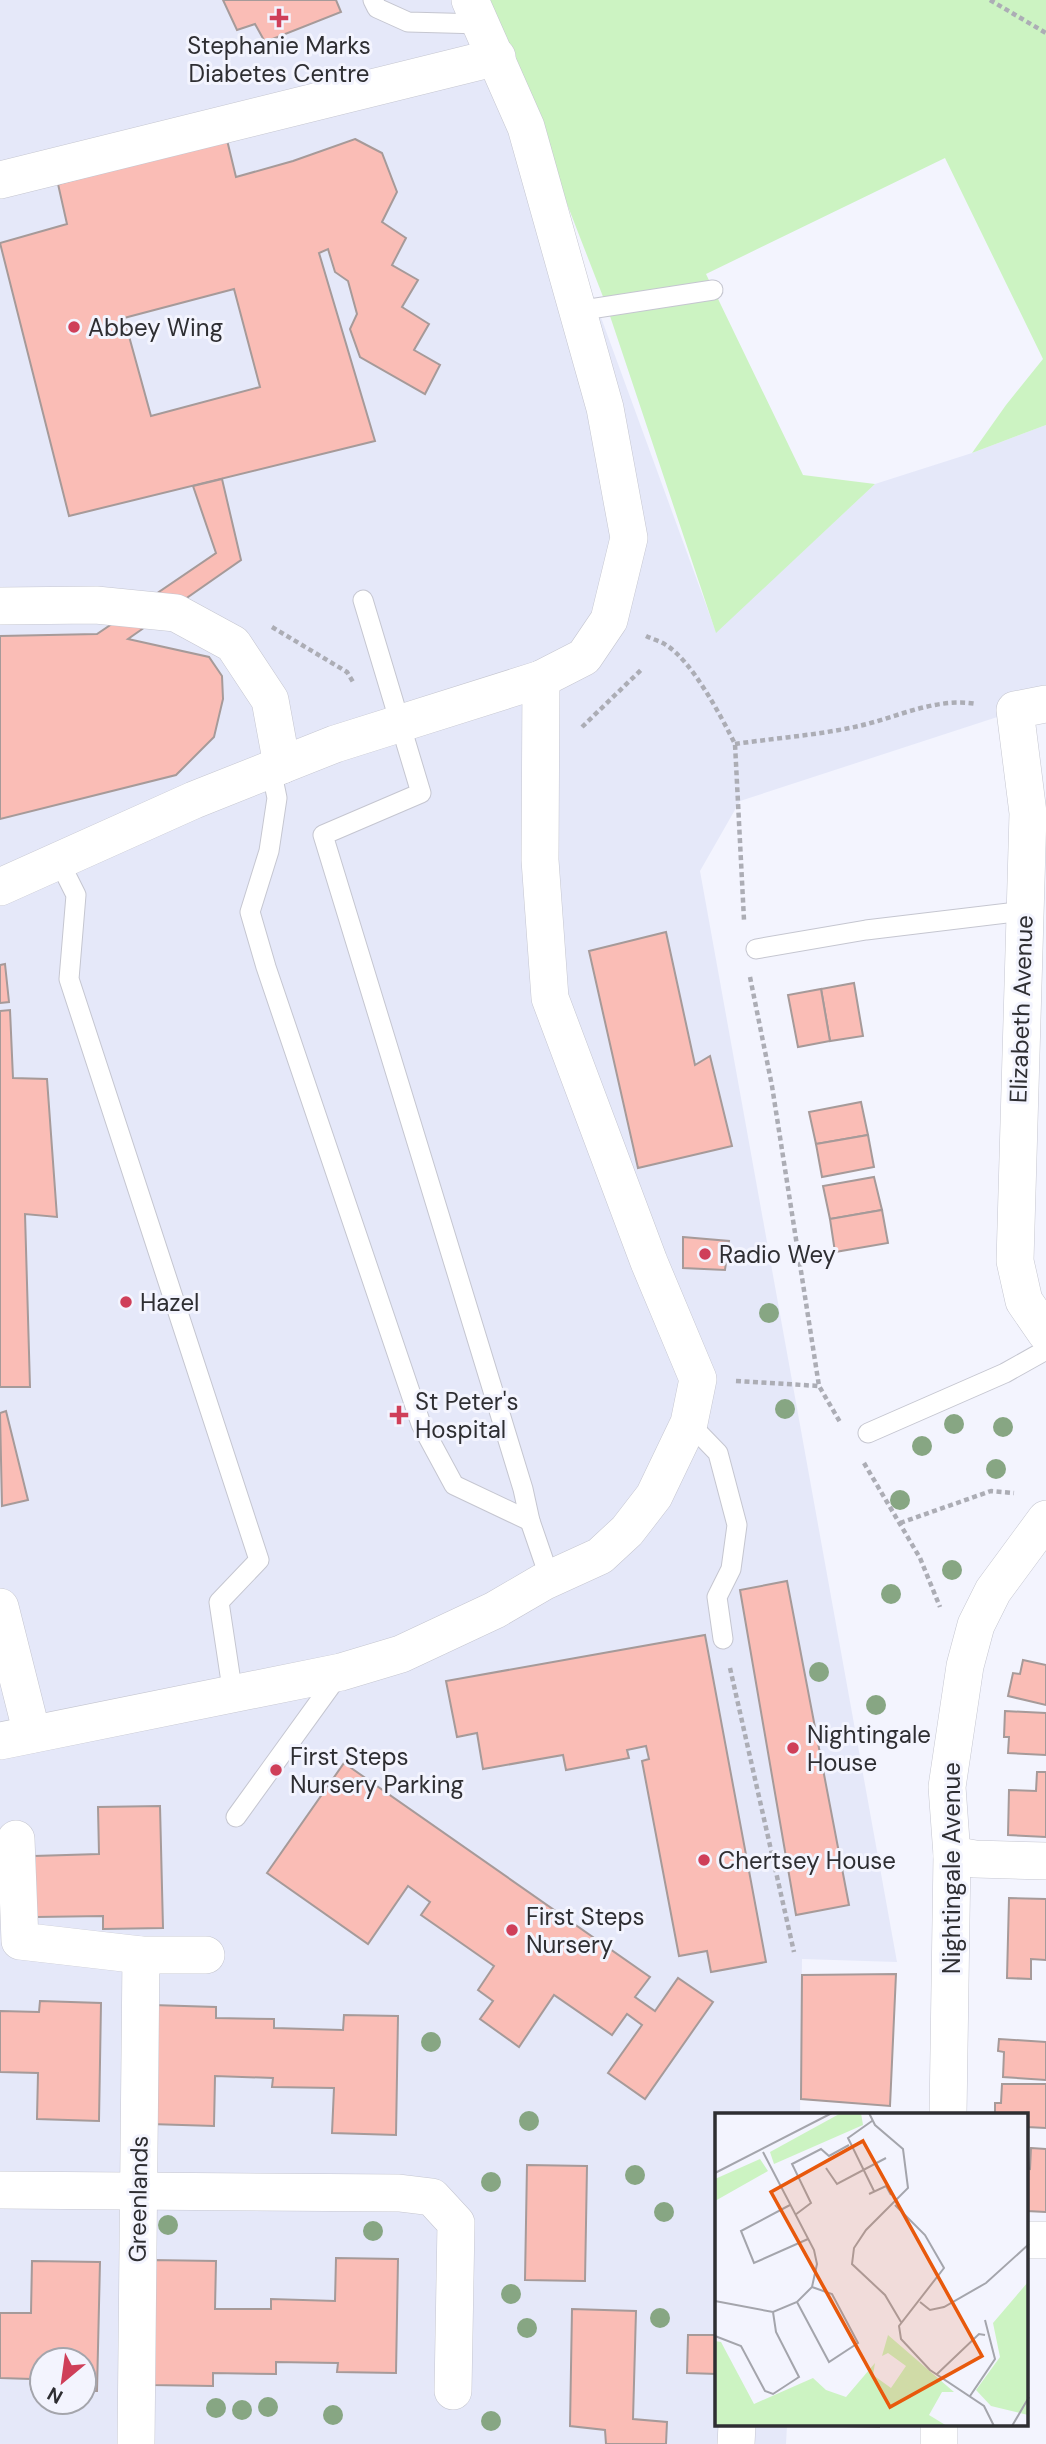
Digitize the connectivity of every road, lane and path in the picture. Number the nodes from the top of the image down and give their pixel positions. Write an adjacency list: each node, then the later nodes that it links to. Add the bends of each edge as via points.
1 (373, 0): 3 (lane, via 377,8 408,22)
2 (990, 0): 4 (path)
3 (476, 12): 5 (street)
4 (1046, 33)
5 (497, 57): 6 (street); 8 (street, via 526,127)
6 (0, 180)
7 (713, 290): 8 (lane)
8 (578, 311): 11 (street, via 605,408 629,538)
9 (363, 600): 17 (lane)
10 (0, 606): 20 (street, via 96,604 176,613 233,644 270,700)
11 (609, 621): 14 (street, via 584,657); 19 (path, via 666,645 685,662)
12 (267, 623): 15 (path, via 347,672)
13 (642, 670): 18 (path)
14 (541, 679): 17 (street); 29 (street, via 540,860 550,998 649,1262)
15 (357, 690)
16 (1031, 707): 19 (path, via 960,701 859,726); 23 (street, Elizabeth Avenue)
17 (400, 723): 20 (street); 37 (lane, via 421,793 323,835)
18 (580, 729)
19 (735, 744): 24 (path)
20 (276, 767): 21 (street); 37 (lane, via 277,798 269,851 250,912 266,967 421,1424 454,1485)
21 (59, 860): 22 (street); 44 (lane, via 76,895 69,979 259,1560 219,1602)
22 (1, 885)
23 (1024, 911): 25 (lane); 27 (street, Elizabeth Avenue, via 1015,1261 1024,1301)
24 (744, 924)
25 (756, 949)
26 (748, 972): 30 (path, via 772,1086)
27 (1046, 1333)
28 (1046, 1350): 33 (lane)
29 (698, 1378): 30 (path); 31 (street)
30 (819, 1386): 32 (path)
31 (689, 1423): 39 (street, via 654,1496 628,1531 600,1556); 41 (lane, via 718,1453 737,1525 732,1569 717,1597)
32 (844, 1429)
33 (868, 1433)
34 (858, 1452): 38 (path)
35 (1018, 1494): 38 (path, via 991,1491)
36 (1046, 1519): 42 (street, Nightingale Avenue, via 993,1591 976,1625)
37 (530, 1521): 39 (lane)
38 (900, 1522): 42 (path)
39 (550, 1579): 43 (street, via 401,1654)
40 (0, 1607): 45 (street)
41 (723, 1639): 50 (path)
42 (965, 1666): 48 (street, Nightingale Avenue, via 947,1787)
43 (341, 1672): 44 (street); 46 (lane)
44 (233, 1695): 45 (street)
45 (16, 1738)
46 (236, 1817)
47 (16, 1839): 51 (street, via 20,1941)
48 (952, 1855): 49 (street); 53 (street, Nightingale Avenue)
49 (1046, 1861)
50 (794, 1952)
51 (141, 1955): 52 (street); 55 (street, Greenlands)
52 (205, 1955)
53 (948, 2113)
54 (0, 2190): 55 (street)
55 (138, 2191): 58 (street, via 432,2197 456,2223); 61 (street, Greenlands)
56 (1028, 2239): 57 (street)
57 (1046, 2240)
58 (453, 2391)
59 (737, 2426): 62 (street)
60 (939, 2426): 63 (street)
61 (136, 2444)
62 (736, 2444)
63 (939, 2444)

